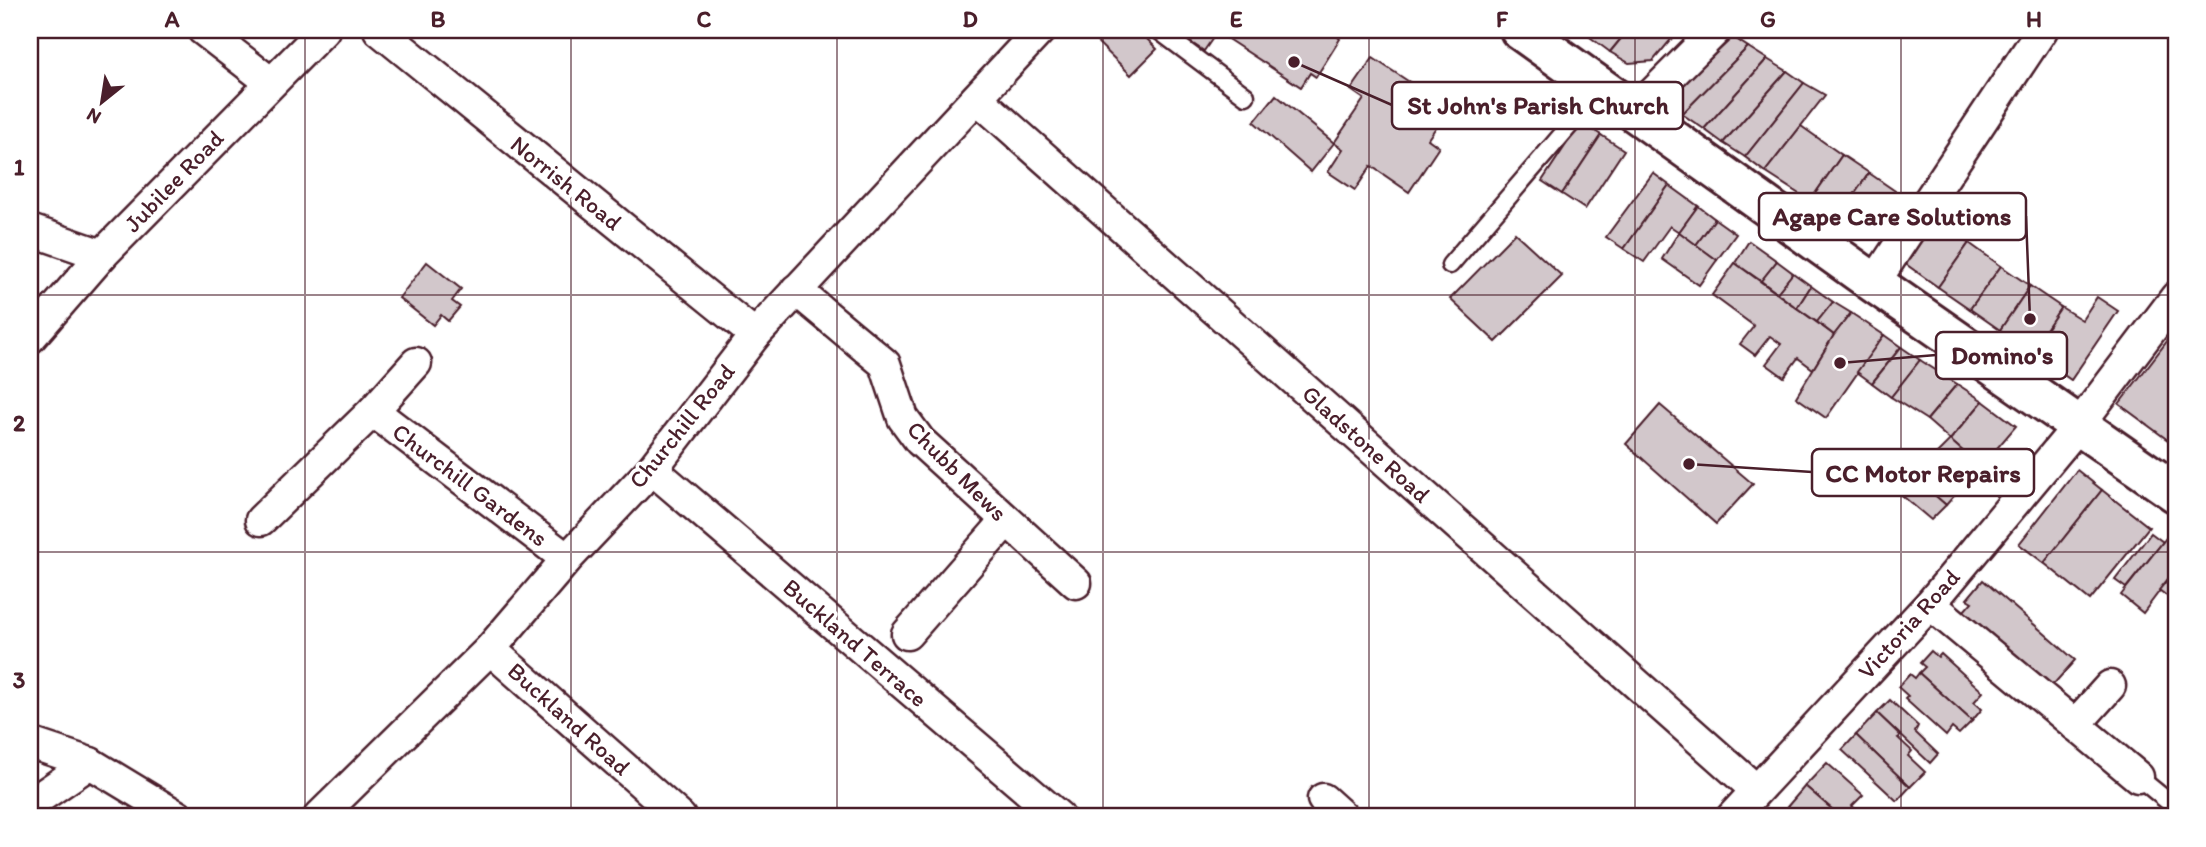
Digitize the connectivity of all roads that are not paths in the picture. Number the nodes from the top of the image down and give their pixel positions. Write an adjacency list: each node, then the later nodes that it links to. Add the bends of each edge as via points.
1 (203, 30): 9 (street)
2 (324, 30): 9 (street, Jubilee Road)
3 (379, 30): 20 (street, Norrish Road)
4 (1040, 30): 12 (street, Churchill Road)
5 (1158, 30): 11 (lane)
6 (1520, 30): 10 (main road)
7 (1716, 30): 13 (street)
8 (2042, 30): 17 (street)
9 (270, 82): 15 (street, Jubilee Road)
10 (1601, 89): 13 (main road); 16 (lane)
11 (1246, 96)
12 (976, 98): 18 (street, Churchill Road); 39 (street, Gladstone Road)
13 (1633, 112): 17 (main road)
14 (30, 230): 15 (street)
15 (102, 255): 21 (street, Jubilee Road)
16 (1450, 265)
17 (1874, 283): 24 (main road)
18 (796, 290): 20 (street, Churchill Road); 28 (street, Chubb Mews, via 884,364 903,418 920,441)
19 (2173, 309): 24 (street, Victoria Road)
20 (755, 335): 25 (street, Churchill Road)
21 (30, 338)
22 (416, 363): 23 (street, Churchill Gardens)
23 (373, 411): 27 (street, Churchill Gardens); 29 (street, Churchill Gardens)
24 (2079, 425): 26 (main road); 31 (street, Victoria Road)
25 (652, 468): 29 (street, Churchill Road); 45 (street, Buckland Terrace)
26 (2176, 493)
27 (261, 520)
28 (1006, 521): 30 (street, Chubb Mews); 32 (street)
29 (568, 559): 33 (street, Churchill Road)
30 (1076, 583)
31 (1930, 604): 35 (street); 39 (street, Victoria Road)
32 (907, 634)
33 (490, 649): 42 (street, Churchill Road); 44 (street, Buckland Road)
34 (2110, 686): 35 (street)
35 (2075, 725): 38 (street)
36 (30, 743): 37 (street)
37 (90, 763): 40 (street); 43 (street)
38 (2138, 777): 41 (lane)
39 (1756, 790): 46 (street, Victoria Road)
40 (30, 804)
41 (2176, 808)
42 (337, 811)
43 (179, 817)
44 (680, 817)
45 (1059, 817)
46 (1732, 817)

